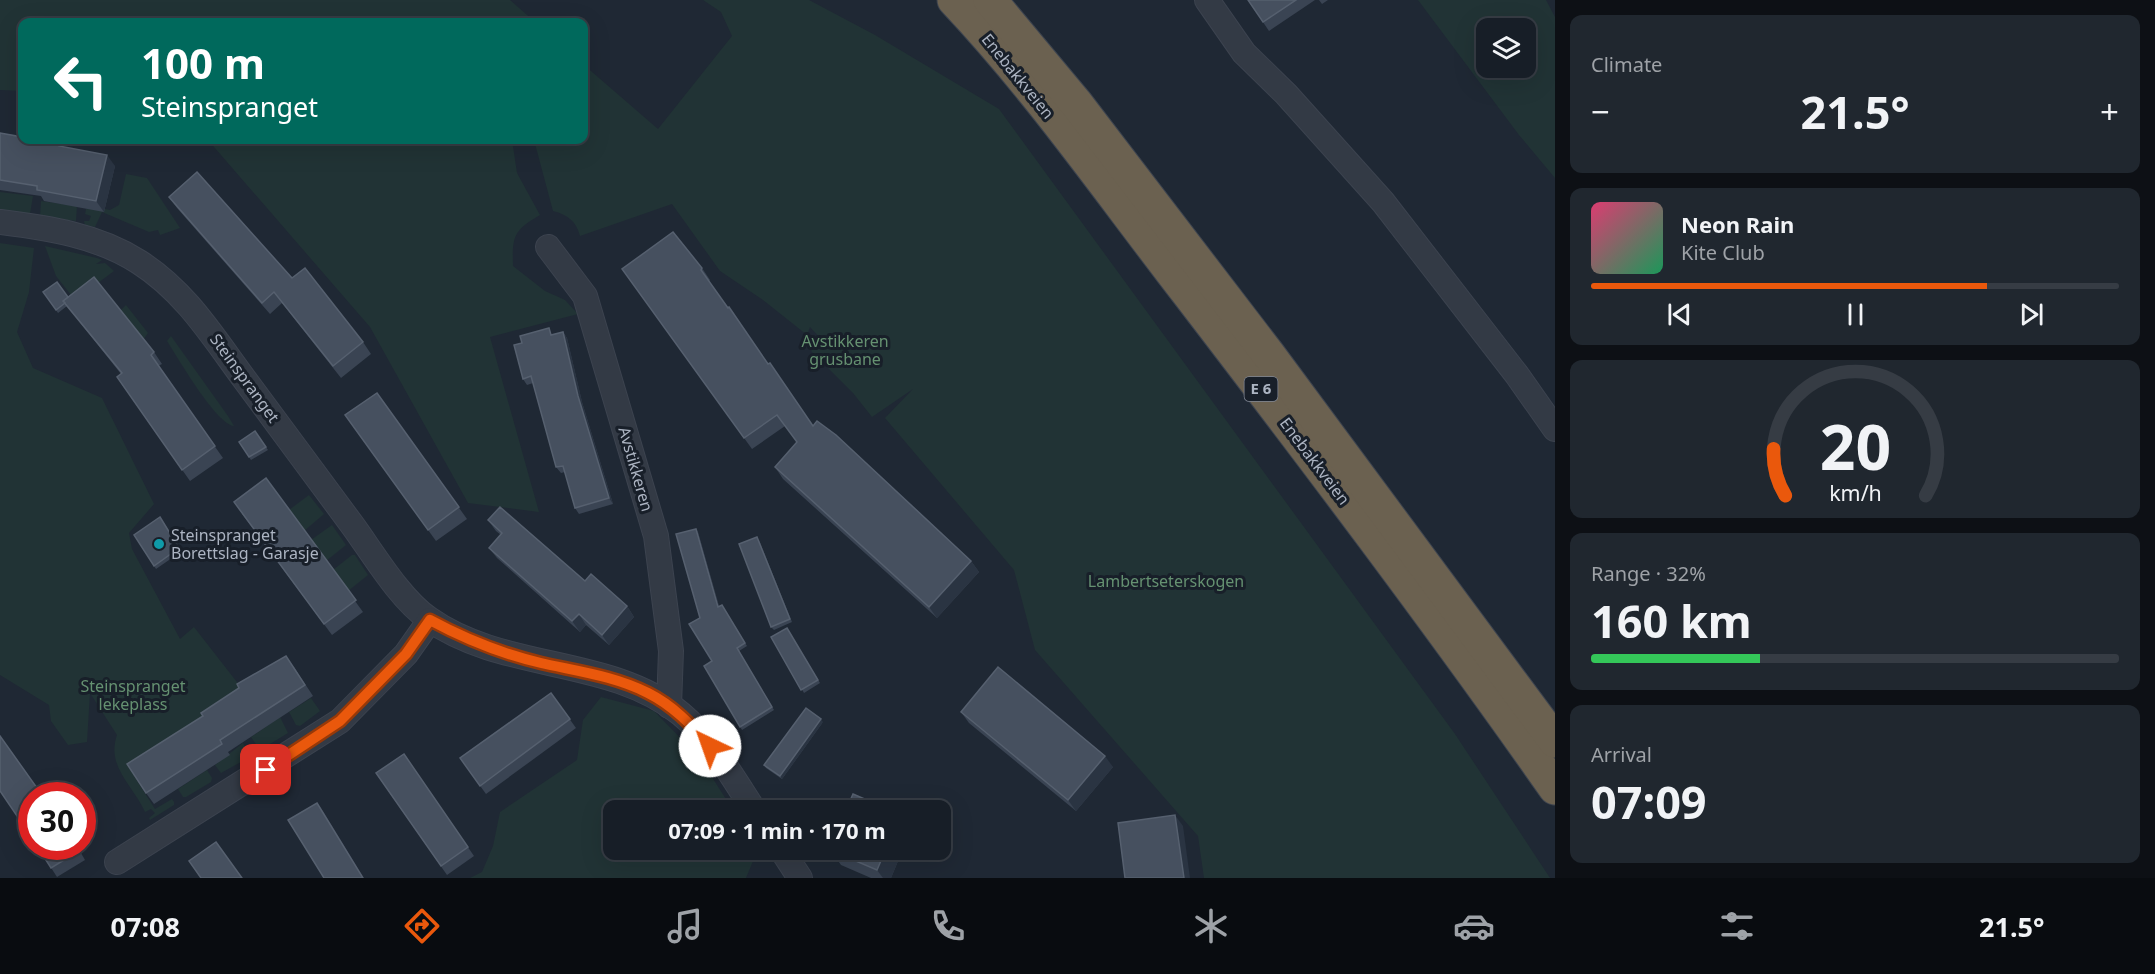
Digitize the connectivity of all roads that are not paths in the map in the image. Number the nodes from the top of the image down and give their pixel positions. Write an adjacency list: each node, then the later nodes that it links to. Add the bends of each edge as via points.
1 (954, 0): 10 (highway, Enebakkveien / E 6, via 1019,75 1249,373)
2 (990, 0): 9 (highway, Enebakkveien / E 6, via 1076,103 1247,326)
3 (1208, 0): 6 (street, via 1244,53 1383,202)
4 (0, 222): 7 (street, Steinspranget, via 54,230 111,247 146,267 184,298 398,585)
5 (548, 247): 8 (street, Avstikkeren, via 585,296 656,536 671,651)
6 (1555, 429)
7 (430, 620): 8 (street, Steinspranget, via 508,653 647,692); 13 (street, via 406,654 340,721)
8 (669, 706): 11 (street, Steinspranget, via 710,746)
9 (1555, 741)
10 (1555, 788)
11 (747, 800)
12 (788, 860): 14 (street)
13 (117, 862)
14 (800, 878)

